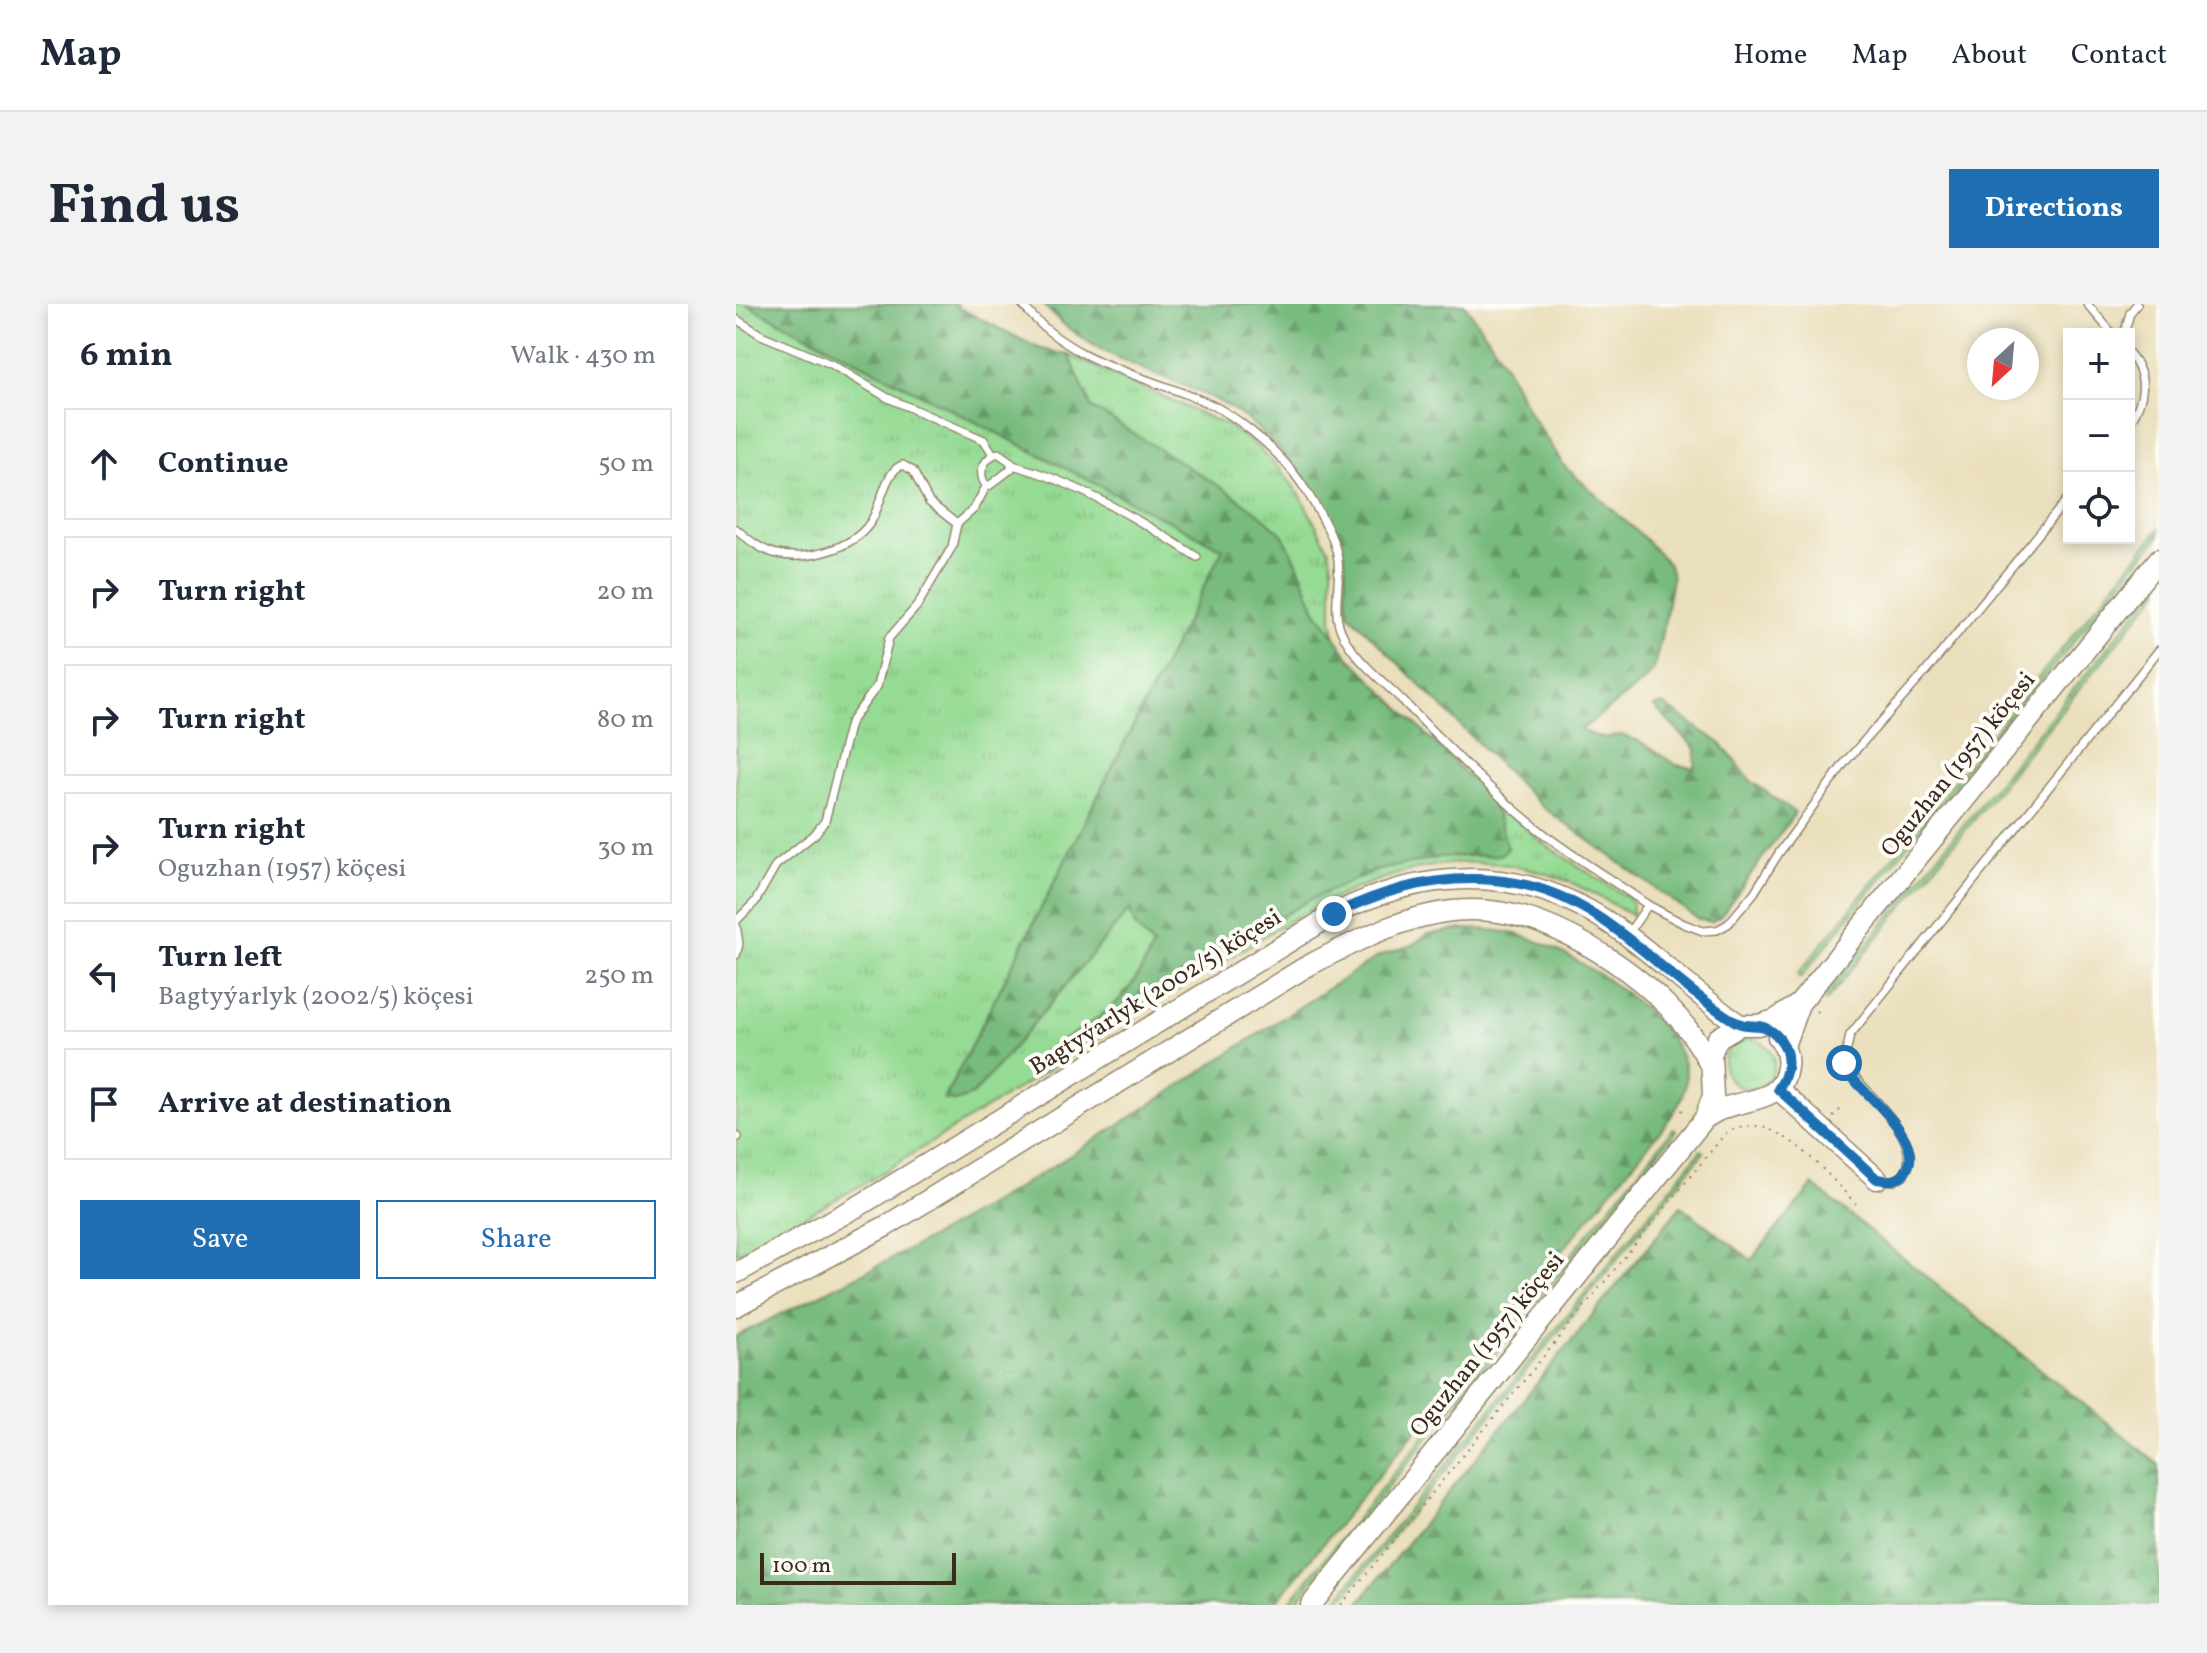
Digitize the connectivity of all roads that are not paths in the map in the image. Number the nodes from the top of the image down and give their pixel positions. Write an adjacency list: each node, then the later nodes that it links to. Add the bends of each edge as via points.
1 (1022, 304): 18 (lane, via 1037,324 1075,351 1214,406 1287,464 1307,491 1337,554 1337,617 1352,650 1524,817)
2 (2087, 304): 5 (lane)
3 (2137, 304): 6 (lane)
4 (736, 319): 9 (lane, via 888,398 984,440)
5 (2108, 328)
6 (2126, 328)
7 (2135, 360): 8 (lane, via 2145,387)
8 (2135, 412)
9 (993, 454): 10 (lane, via 1004,455); 11 (lane, via 981,475)
10 (1012, 465): 11 (lane); 15 (lane, via 1123,513)
11 (987, 485): 13 (lane, via 974,509)
12 (2063, 504): 18 (lane, via 1846,761 1728,924 1703,931)
13 (957, 524): 14 (lane, via 929,502 913,471 903,465 894,468 867,527 834,548 809,555 778,554); 19 (lane, via 952,547 913,611 890,636 877,686 850,723 827,818 776,865 755,902)
14 (736, 529)
15 (1197, 557)
16 (2159, 559): 22 (street, Oguzhan (1957) köçesi)
17 (2159, 650): 29 (lane, via 1850,1035 1844,1063 1894,1121 1908,1149 1904,1175 1894,1181)
18 (1648, 905): 20 (lane)
19 (736, 922): 21 (lane)
20 (1627, 936): 23 (street, Bagtyýarlyk (2002/5) köçesi, via 1703,999); 30 (street, Bagtyýarlyk (2002/5) köçesi, via 1575,903 1516,883 1438,880 1388,892 1334,914 1274,949 862,1204)
21 (736, 955)
22 (1799, 1004): 23 (street, Oguzhan (1957) köçesi, via 1775,1020); 24 (street, Oguzhan (1957) köçesi)
23 (1749, 1025): 24 (street, via 1773,1032); 25 (street, Oguzhan (1957) köçesi, via 1732,1027 1718,1038)
24 (1784, 1046): 26 (street, Oguzhan (1957) köçesi, via 1787,1072)
25 (1711, 1071): 27 (street, via 1732,1098); 28 (street, Oguzhan (1957) köçesi, via 1713,1096); 31 (street, via 1690,1032 1662,1001 1577,938 1508,913 1458,910 1424,915 1365,936 1304,968 886,1226)
26 (1778, 1089): 27 (street, Oguzhan (1957) köçesi); 29 (street)
27 (1749, 1102): 28 (street, Oguzhan (1957) köçesi)
28 (1705, 1118): 32 (street, Oguzhan (1957) köçesi)
29 (1877, 1179)
30 (736, 1273)
31 (736, 1306)
32 (1311, 1605)

